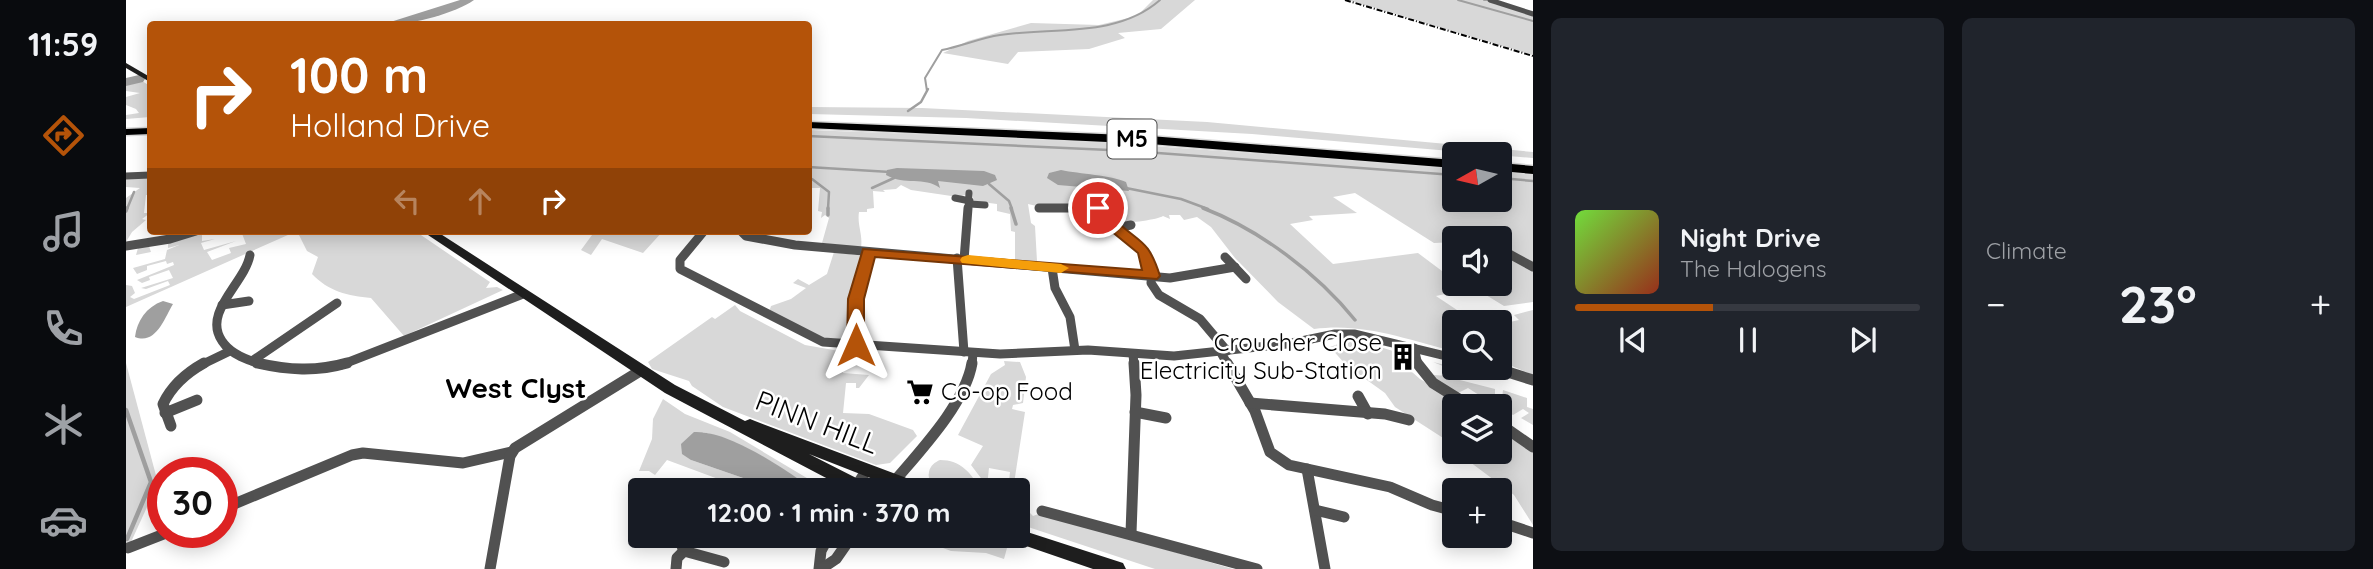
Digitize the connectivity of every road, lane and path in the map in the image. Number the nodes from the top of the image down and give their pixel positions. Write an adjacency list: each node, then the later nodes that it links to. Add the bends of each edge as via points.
1 (1490, 0): 2 (street)
2 (1532, 13)
3 (126, 65): 4 (main road)
4 (147, 78)
5 (812, 118): 11 (highway, M5, via 1067,128)
6 (147, 123): 7 (highway)
7 (126, 124)
8 (812, 125): 14 (highway, M5, via 1150,140)
9 (147, 131): 10 (highway)
10 (126, 132)
11 (1442, 154)
12 (1512, 159): 13 (highway)
13 (1533, 161)
14 (1442, 163)
15 (1512, 168): 16 (highway)
16 (1533, 170)
17 (147, 175): 18 (street)
18 (126, 176)
19 (955, 198): 20 (street)
20 (970, 199): 21 (street); 33 (street)
21 (985, 205)
22 (1039, 208): 24 (street, via 1093,207)
23 (1131, 225): 24 (street)
24 (1116, 228): 38 (street, via 1145,252)
25 (183, 235): 29 (street)
26 (434, 235): 40 (main road)
27 (701, 235): 44 (street, via 680,260 680,269 812,339)
28 (745, 235): 30 (street)
29 (126, 246)
30 (868, 252): 33 (street); 44 (street, via 856,299)
31 (1512, 256): 36 (street)
32 (1225, 257): 35 (street)
33 (961, 259): 37 (street); 49 (street)
34 (238, 265): 43 (street, via 250,259 244,277)
35 (1235, 267): 38 (street, via 1185,279); 39 (street)
36 (1533, 267)
37 (1052, 268): 38 (street); 46 (street, via 1055,288 1070,317)
38 (1152, 276): 48 (street, via 1159,295 1200,319)
39 (1246, 279)
40 (523, 294): 52 (street, via 375,356 341,365 286,371); 53 (main road)
41 (249, 301): 43 (street)
42 (337, 303): 52 (street)
43 (222, 305): 47 (street, via 218,335)
44 (856, 345): 49 (street)
45 (1414, 348): 48 (street, via 1343,334); 51 (street); 56 (street, via 1416,366 1423,375)
46 (1075, 350): 49 (street); 50 (street)
47 (230, 351): 52 (street); 61 (street, via 179,381 166,398)
48 (1223, 351): 50 (street); 59 (street)
49 (969, 352): 75 (street, via 972,370 949,412)
50 (1133, 354): 60 (street)
51 (1442, 355)
52 (252, 361)
53 (639, 371): 63 (main road); 69 (street)
54 (1512, 373): 55 (street)
55 (1533, 380)
56 (1452, 394)
57 (1358, 396): 62 (street)
58 (197, 400): 61 (street)
59 (1250, 403): 62 (street); 70 (street, via 1272,454 1284,463)
60 (1135, 412): 64 (street); 82 (street)
61 (165, 413): 66 (street)
62 (1368, 414): 65 (street)
63 (724, 417): 71 (main road, PINN HILL); 72 (main road, PINN HILL)
64 (1166, 418)
65 (1409, 420)
66 (172, 426)
67 (1512, 432): 68 (street)
68 (1533, 447)
69 (511, 452): 76 (street, via 463,463 352,455); 92 (street)
70 (1307, 469): 77 (street, via 1390,487); 78 (street)
71 (866, 471): 73 (street); 74 (main road, PINN HILL)
72 (838, 478)
73 (863, 478)
74 (878, 478)
75 (897, 478)
76 (238, 502)
77 (1442, 508)
78 (1315, 510): 80 (street); 97 (street)
79 (1042, 511): 82 (street)
80 (1344, 517)
81 (1512, 526): 83 (street)
82 (1131, 533): 96 (street)
83 (1533, 533)
84 (147, 541): 86 (street)
85 (1030, 541): 95 (main road)
86 (128, 548)
87 (683, 548): 90 (street)
88 (823, 548): 94 (street)
89 (844, 548): 94 (street)
90 (684, 551): 91 (street); 93 (street, via 677,558)
91 (724, 562)
92 (490, 569)
93 (676, 569)
94 (820, 569)
95 (1117, 569)
96 (1257, 569)
97 (1325, 569)

